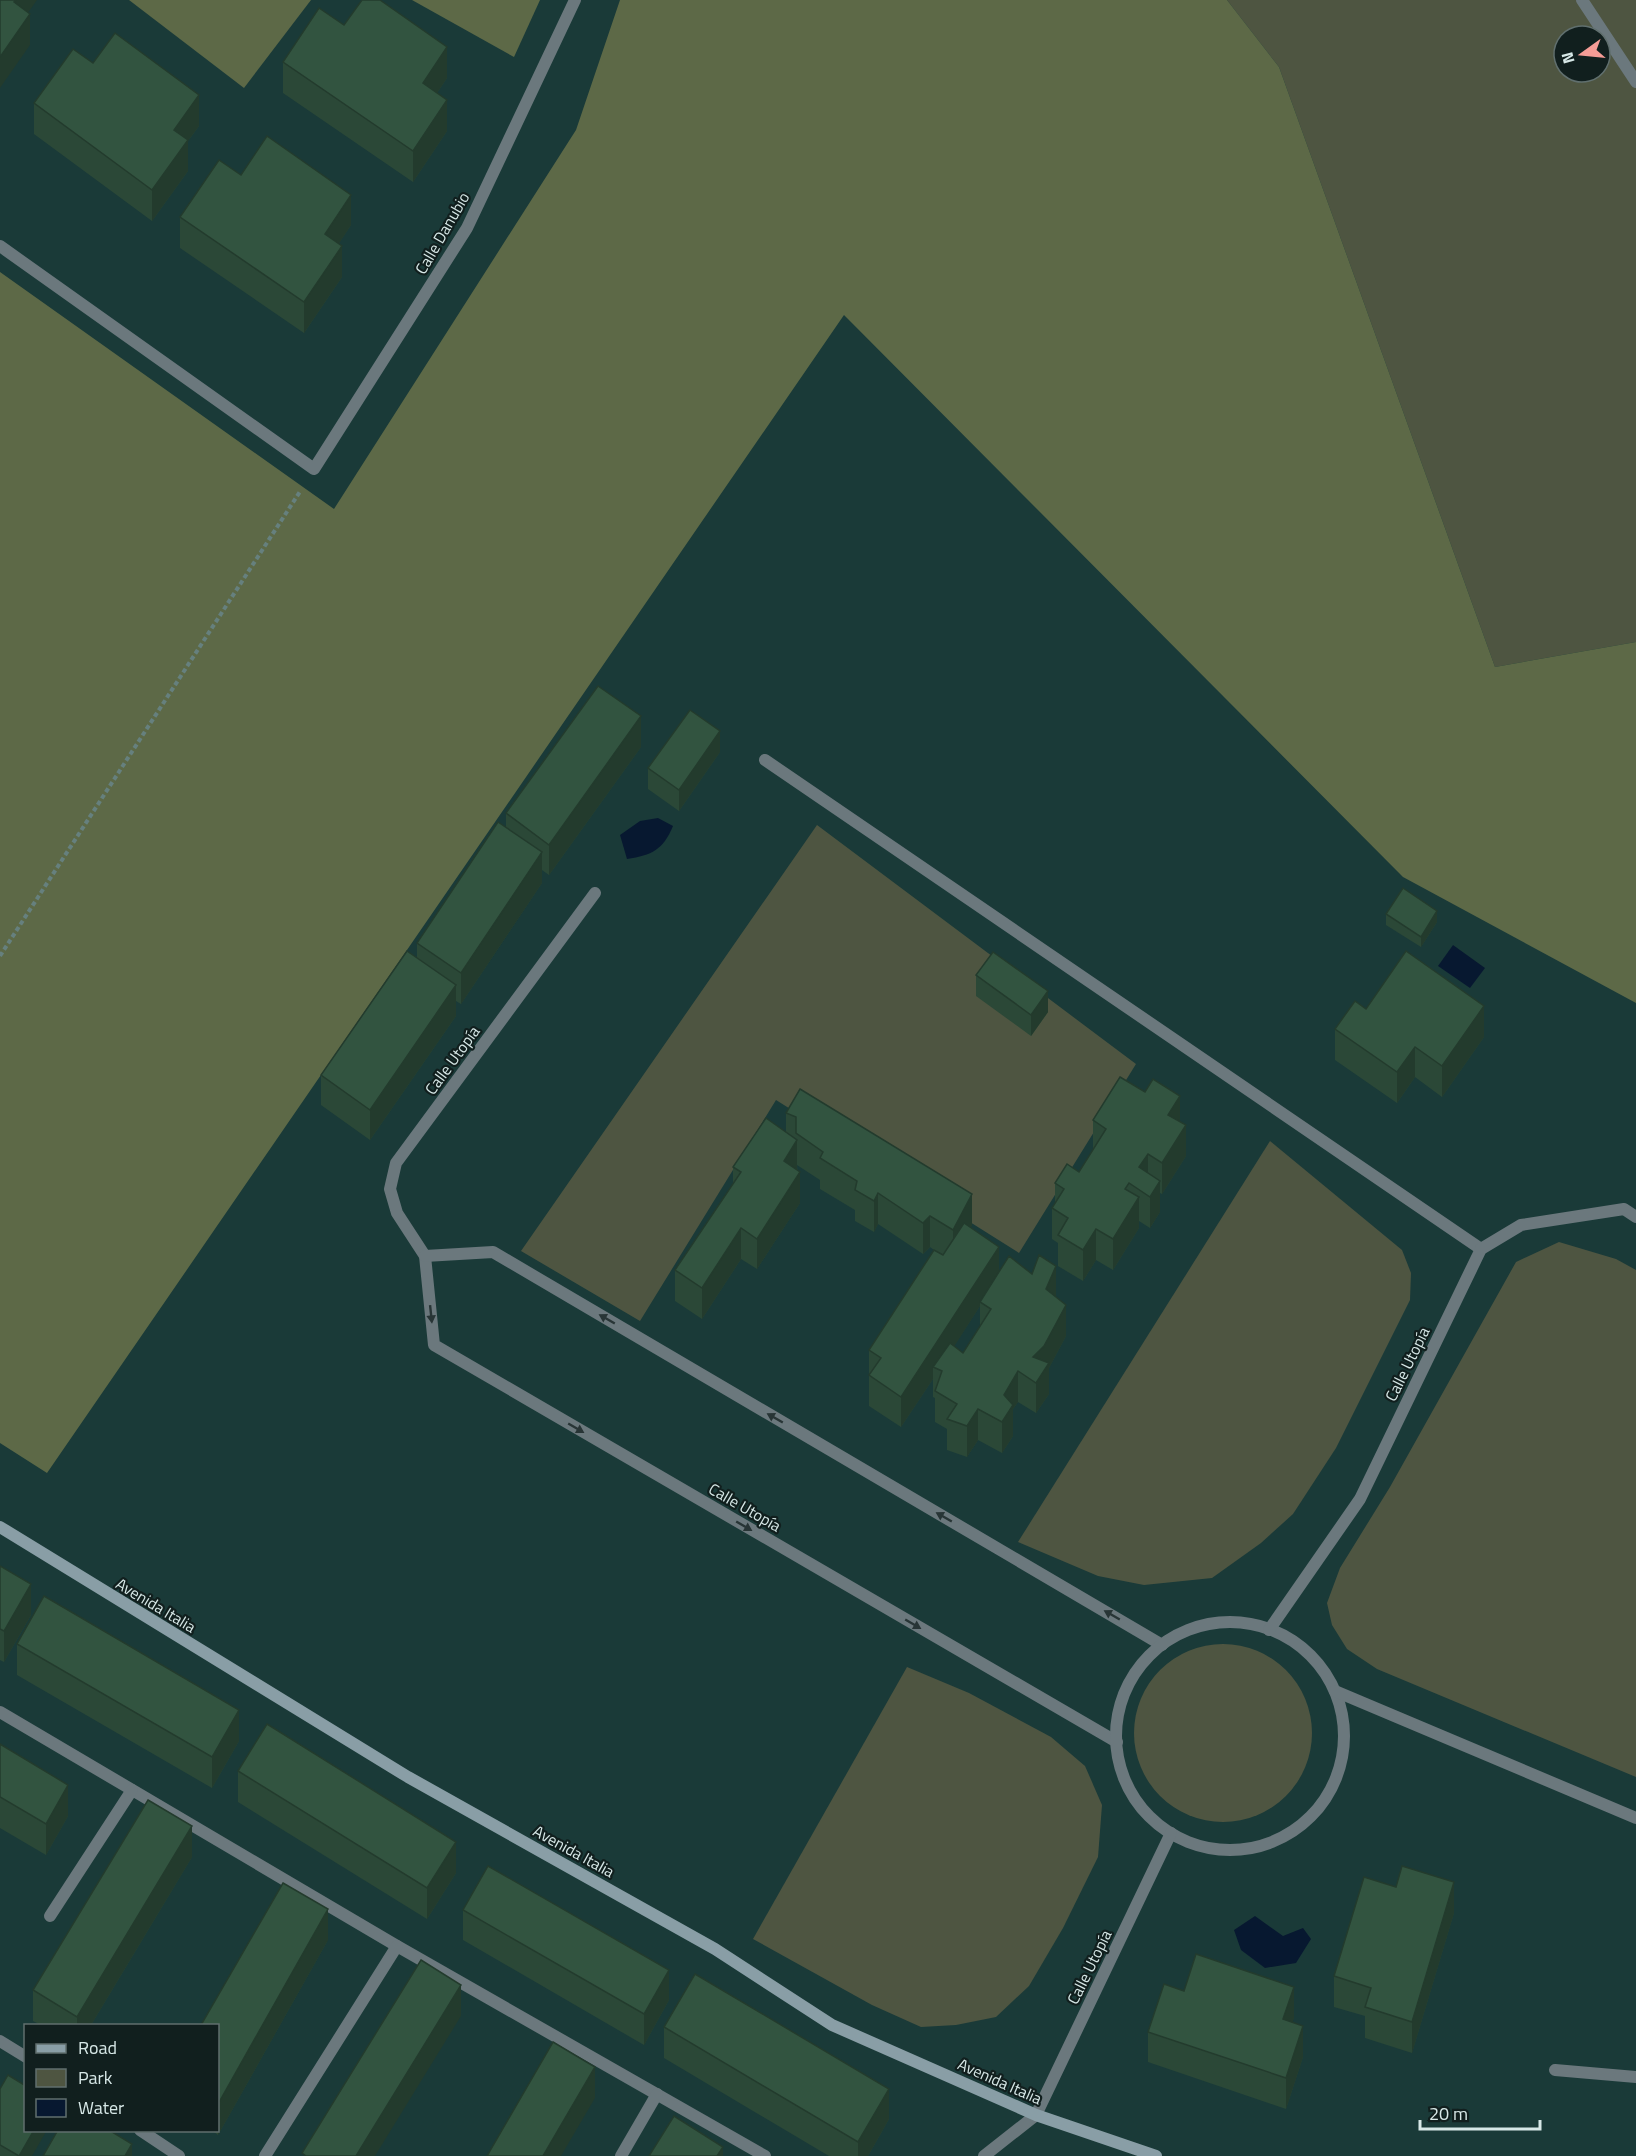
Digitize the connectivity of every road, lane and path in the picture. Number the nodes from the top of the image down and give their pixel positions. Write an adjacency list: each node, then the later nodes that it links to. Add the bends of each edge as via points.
1 (575, 0): 5 (street, Calle Danubio, via 467,228)
2 (1582, 0): 3 (street)
3 (1636, 82)
4 (0, 246): 5 (street)
5 (314, 469): 8 (path)
6 (765, 760): 10 (street)
7 (596, 893): 11 (street, Calle Utopía, via 396,1164 390,1189 397,1213)
8 (0, 956)
9 (1636, 1217): 10 (street, via 1624,1209 1521,1225)
10 (1480, 1249): 13 (street, Calle Utopía, via 1359,1499)
11 (425, 1256): 14 (street, one-way to 11, via 493,1252); 17 (street, Calle Utopía, one-way to 17, via 434,1345)
12 (0, 1527): 28 (street, Avenida Italia, via 408,1777 715,1949 832,2025)
13 (1269, 1630): 14 (street, via 1252,1623 1215,1622 1180,1632); 15 (street, via 1286,1636 1315,1659)
14 (1162, 1645): 17 (street, via 1149,1654 1128,1683 1117,1719)
15 (1335, 1690): 19 (street); 20 (street, via 1344,1726 1341,1765 1325,1800 1299,1828 1264,1846 1227,1851 1189,1844)
16 (0, 1712): 18 (street)
17 (1117, 1742): 20 (street, via 1118,1758 1131,1794 1156,1824)
18 (132, 1790): 21 (street); 22 (street)
19 (1636, 1818)
20 (1171, 1833): 28 (street, Calle Utopía)
21 (50, 1916)
22 (397, 1946): 27 (street); 31 (street)
23 (0, 2041): 24 (street)
24 (24, 2056)
25 (1555, 2070): 26 (street)
26 (1636, 2078)
27 (657, 2094): 32 (street); 33 (street)
28 (1036, 2115): 34 (street); 35 (street, Avenida Italia)
29 (143, 2132): 30 (street)
30 (179, 2156)
31 (265, 2156)
32 (621, 2156)
33 (765, 2156)
34 (984, 2156)
35 (1156, 2156)

